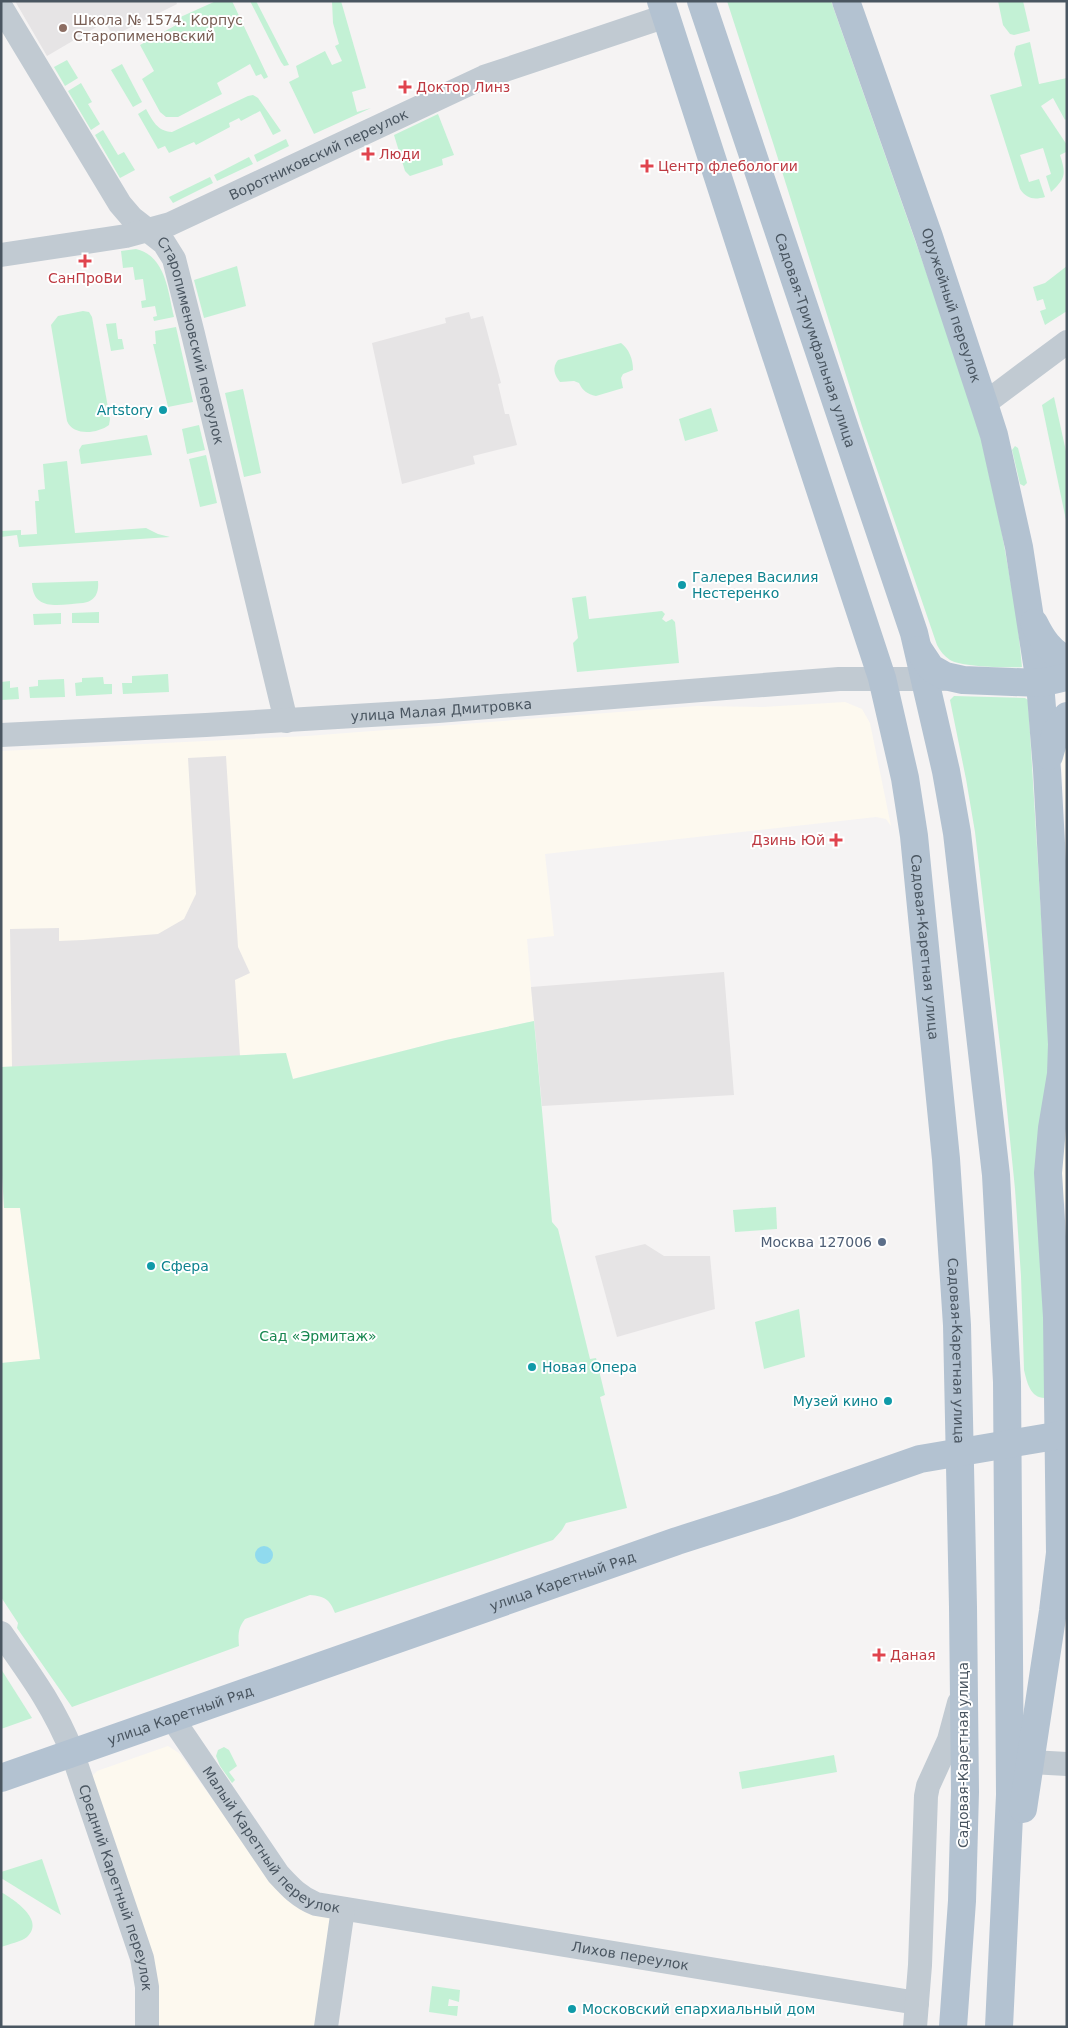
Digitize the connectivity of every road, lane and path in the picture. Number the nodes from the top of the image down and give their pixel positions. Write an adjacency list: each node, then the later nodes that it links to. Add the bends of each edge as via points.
1 (701, 1): 9 (main road, Садовая-Триумфальная улица)
2 (846, 1): 8 (main road, Оружейный переулок)
3 (1, 7): 5 (street, Старопименовский переулок, via 120,204)
4 (655, 7): 5 (street, Воротниковский переулок, via 484,77 181,220); 10 (main road, via 685,77)
5 (149, 230): 6 (street, Воротниковский переулок); 21 (street, Старопименовский переулок, via 164,243 174,259)
6 (1, 255)
7 (1067, 342): 8 (street)
8 (984, 404): 11 (main road, Оружейный переулок, via 1017,538)
9 (885, 546): 10 (main road, via 884,561 874,572 852,571); 12 (main road, Садовая-Триумфальная улица)
10 (843, 559): 15 (main road)
11 (1031, 618): 13 (main road, via 1043,640 1056,655); 18 (main road)
12 (918, 648): 16 (main road, Садовая-Триумфальная улица); 17 (main road, via 931,668)
13 (1067, 660)
14 (1067, 676): 18 (main road)
15 (882, 678): 16 (street, улица Малая Дмитровка); 21 (street, улица Малая Дмитровка); 25 (main road, Садовая-Каретная улица)
16 (926, 679): 17 (street, улица Малая Дмитровка); 24 (main road)
17 (962, 680): 18 (main road)
18 (1040, 683): 19 (street); 23 (main road)
19 (1067, 693)
20 (1067, 716): 23 (main road, via 1056,732)
21 (286, 721): 22 (street, улица Малая Дмитровка)
22 (1, 735)
23 (1046, 770): 26 (main road, via 1062,1044 1048,1173)
24 (946, 771): 25 (main road, via 939,759 918,755 908,764); 27 (main road, via 957,833 996,1175)
25 (905, 778): 28 (main road, Садовая-Каретная улица, via 917,858 946,1159 957,1325)
26 (1063, 1434): 27 (main road, улица Каретный Ряд); 33 (main road, via 1059,1564)
27 (1008, 1443): 28 (main road, улица Каретный Ряд); 37 (main road, via 1010,1795)
28 (960, 1452): 30 (main road, Садовая-Каретная улица); 31 (main road, улица Каретный Ряд, via 920,1460 677,1541)
29 (1, 1633): 32 (street, Средний Каретный переулок, via 45,1696 61,1723)
30 (964, 1687): 38 (street, via 949,1740 926,1796); 42 (main road, Садовая-Каретная улица, via 962,1902)
31 (172, 1718): 32 (main road, улица Каретный Ряд); 36 (street, Малый Каретный переулок, via 278,1874 293,1891 316,1904)
32 (72, 1752): 35 (main road, улица Каретный Ряд); 39 (street, Средний Каретный переулок, via 142,1958 147,1987)
33 (1031, 1762): 34 (street); 37 (main road)
34 (1067, 1764)
35 (1, 1778)
36 (343, 1910): 38 (street, Лихов переулок); 40 (street, Малый Каретный переулок)
37 (1005, 1911): 43 (main road)
38 (917, 2003): 41 (street)
39 (147, 2027)
40 (326, 2027)
41 (915, 2027)
42 (953, 2027)
43 (999, 2027)

